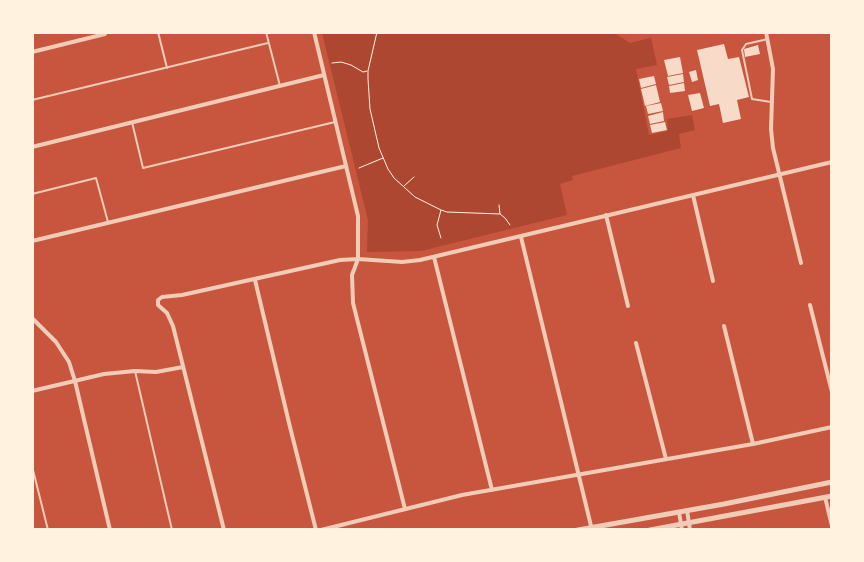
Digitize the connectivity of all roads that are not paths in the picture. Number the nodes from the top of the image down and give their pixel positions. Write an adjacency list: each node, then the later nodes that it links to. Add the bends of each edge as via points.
1 (158, 32): 9 (lane)
2 (266, 32): 7 (lane)
3 (314, 32): 10 (street)
4 (766, 32): 6 (street)
5 (105, 34): 8 (street)
6 (768, 39): 13 (street, via 773,69); 13 (lane, via 746,44 742,50 752,99)
7 (268, 43): 9 (lane); 11 (lane)
8 (32, 52)
9 (167, 68): 12 (lane)
10 (324, 75): 11 (street); 15 (street)
11 (280, 86): 14 (street)
12 (32, 100)
13 (772, 102): 19 (street, via 771,130)
14 (132, 122): 15 (lane, via 143,168); 16 (street)
15 (335, 122): 18 (street)
16 (32, 147)
17 (832, 162): 19 (street)
18 (346, 166): 23 (street); 27 (street, via 358,216)
19 (779, 174): 21 (street); 28 (street)
20 (32, 194): 23 (lane, via 96,178)
21 (693, 195): 22 (street); 30 (street)
22 (606, 215): 24 (street); 32 (street)
23 (108, 222): 25 (street)
24 (521, 236): 26 (street); 45 (street)
25 (32, 241)
26 (434, 257): 27 (street, via 402,262); 47 (street)
27 (358, 259): 29 (street); 50 (street, via 352,275 353,303)
28 (801, 263)
29 (255, 280): 36 (street, via 158,300 158,305 170,318); 61 (street)
30 (713, 280)
31 (810, 305): 40 (street)
32 (628, 306)
33 (32, 318): 38 (street, via 63,352)
34 (724, 326): 42 (street)
35 (636, 343): 43 (street)
36 (183, 367): 37 (street, via 156,372); 60 (street)
37 (135, 371): 38 (street); 59 (lane)
38 (74, 381): 39 (street); 58 (street)
39 (32, 391)
40 (832, 392)
41 (832, 427): 42 (street)
42 (753, 444): 43 (street)
43 (666, 459): 45 (street)
44 (32, 466): 57 (lane)
45 (579, 474): 47 (street); 56 (street)
46 (832, 482): 51 (street)
47 (492, 490): 50 (street)
48 (832, 496): 49 (street)
49 (825, 497): 53 (street); 54 (street)
50 (404, 509): 62 (street)
51 (687, 510): 52 (street); 53 (street)
52 (679, 512): 55 (street); 56 (street)
53 (689, 523): 55 (street); 65 (street)
54 (832, 526)
55 (681, 527): 64 (street)
56 (592, 528): 63 (street)
57 (48, 530)
58 (110, 530)
59 (172, 530)
60 (224, 530)
61 (316, 530)
62 (321, 530)
63 (578, 530)
64 (650, 530)
65 (690, 530)

